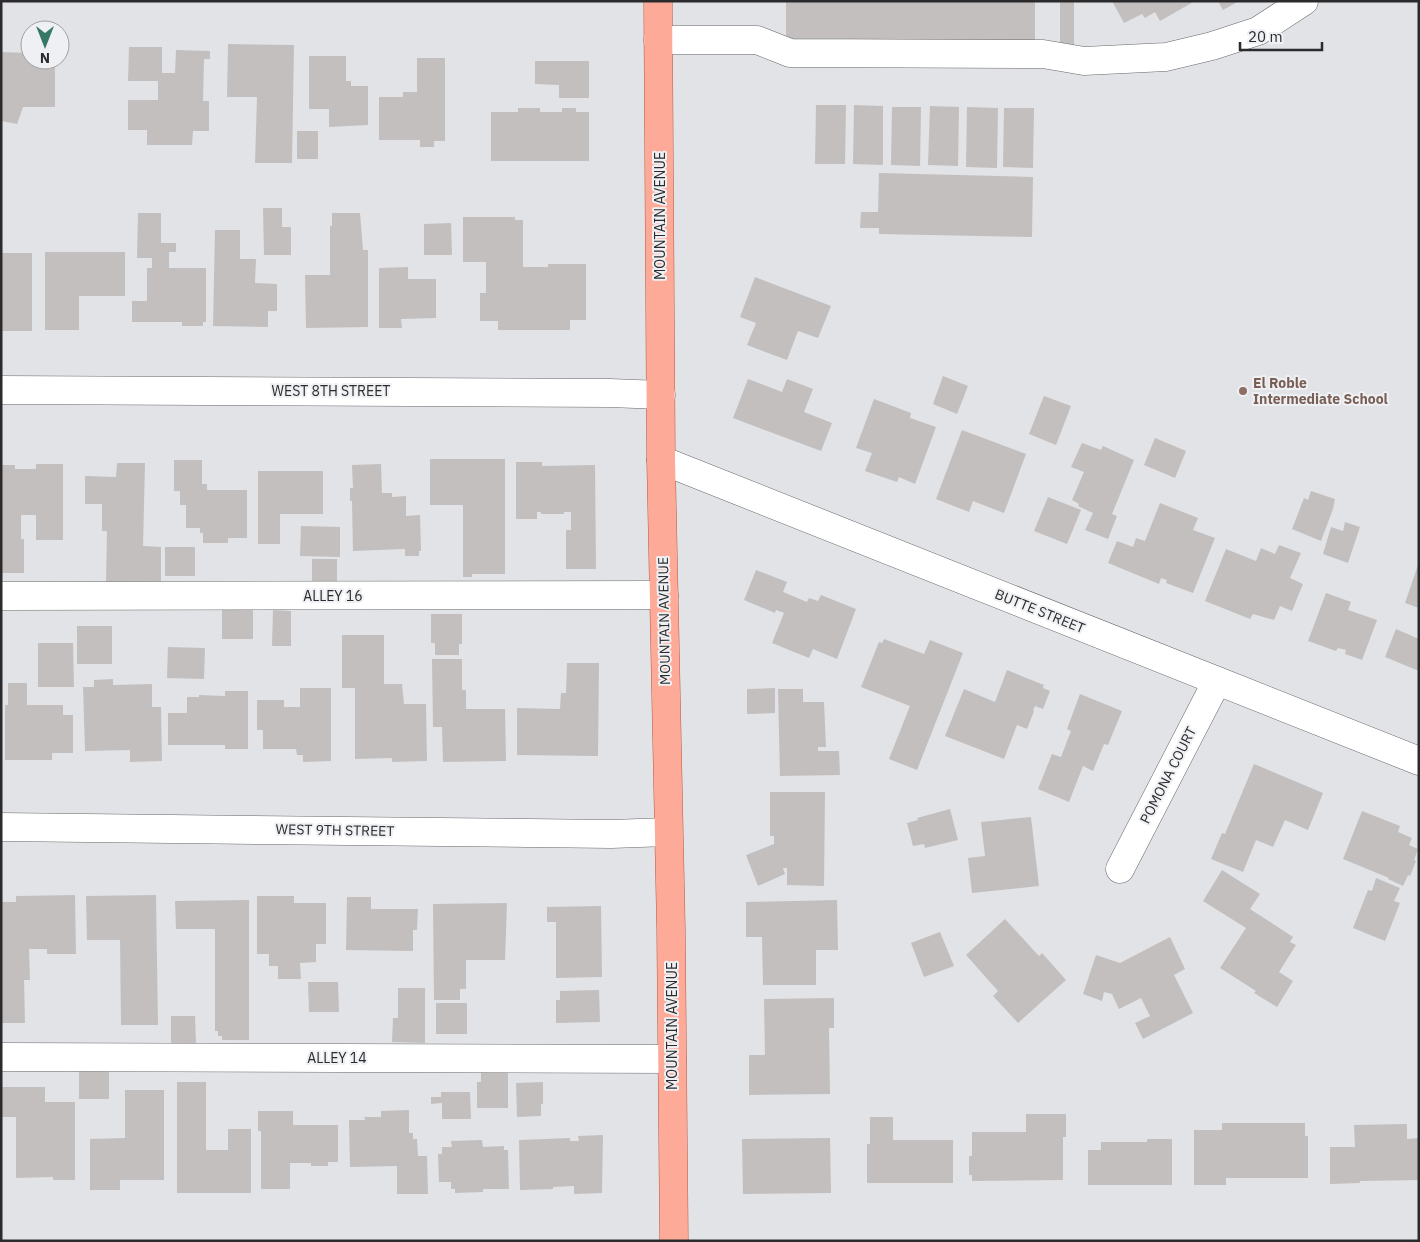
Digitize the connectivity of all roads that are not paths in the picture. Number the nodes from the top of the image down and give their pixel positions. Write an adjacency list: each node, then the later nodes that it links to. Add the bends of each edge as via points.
1 (658, 1): 3 (main road, MOUNTAIN AVENUE)
2 (1304, 1): 3 (street, via 1258,31 1166,57 1084,61 1043,54 790,53 757,40)
3 (658, 40): 5 (main road, MOUNTAIN AVENUE)
4 (1, 390): 5 (street, WEST 8TH STREET)
5 (661, 395): 6 (main road, MOUNTAIN AVENUE)
6 (661, 460): 7 (main road, MOUNTAIN AVENUE); 9 (street, BUTTE STREET)
7 (664, 595): 8 (street, ALLEY 16); 12 (main road, MOUNTAIN AVENUE)
8 (1, 596)
9 (1217, 681): 10 (street, BUTTE STREET); 13 (street, POMONA COURT)
10 (1419, 761)
11 (1, 827): 12 (street, WEST 9TH STREET)
12 (668, 832): 15 (main road, MOUNTAIN AVENUE)
13 (1120, 869)
14 (1, 1057): 15 (street, ALLEY 14)
15 (672, 1059): 16 (main road, MOUNTAIN AVENUE)
16 (674, 1241)

